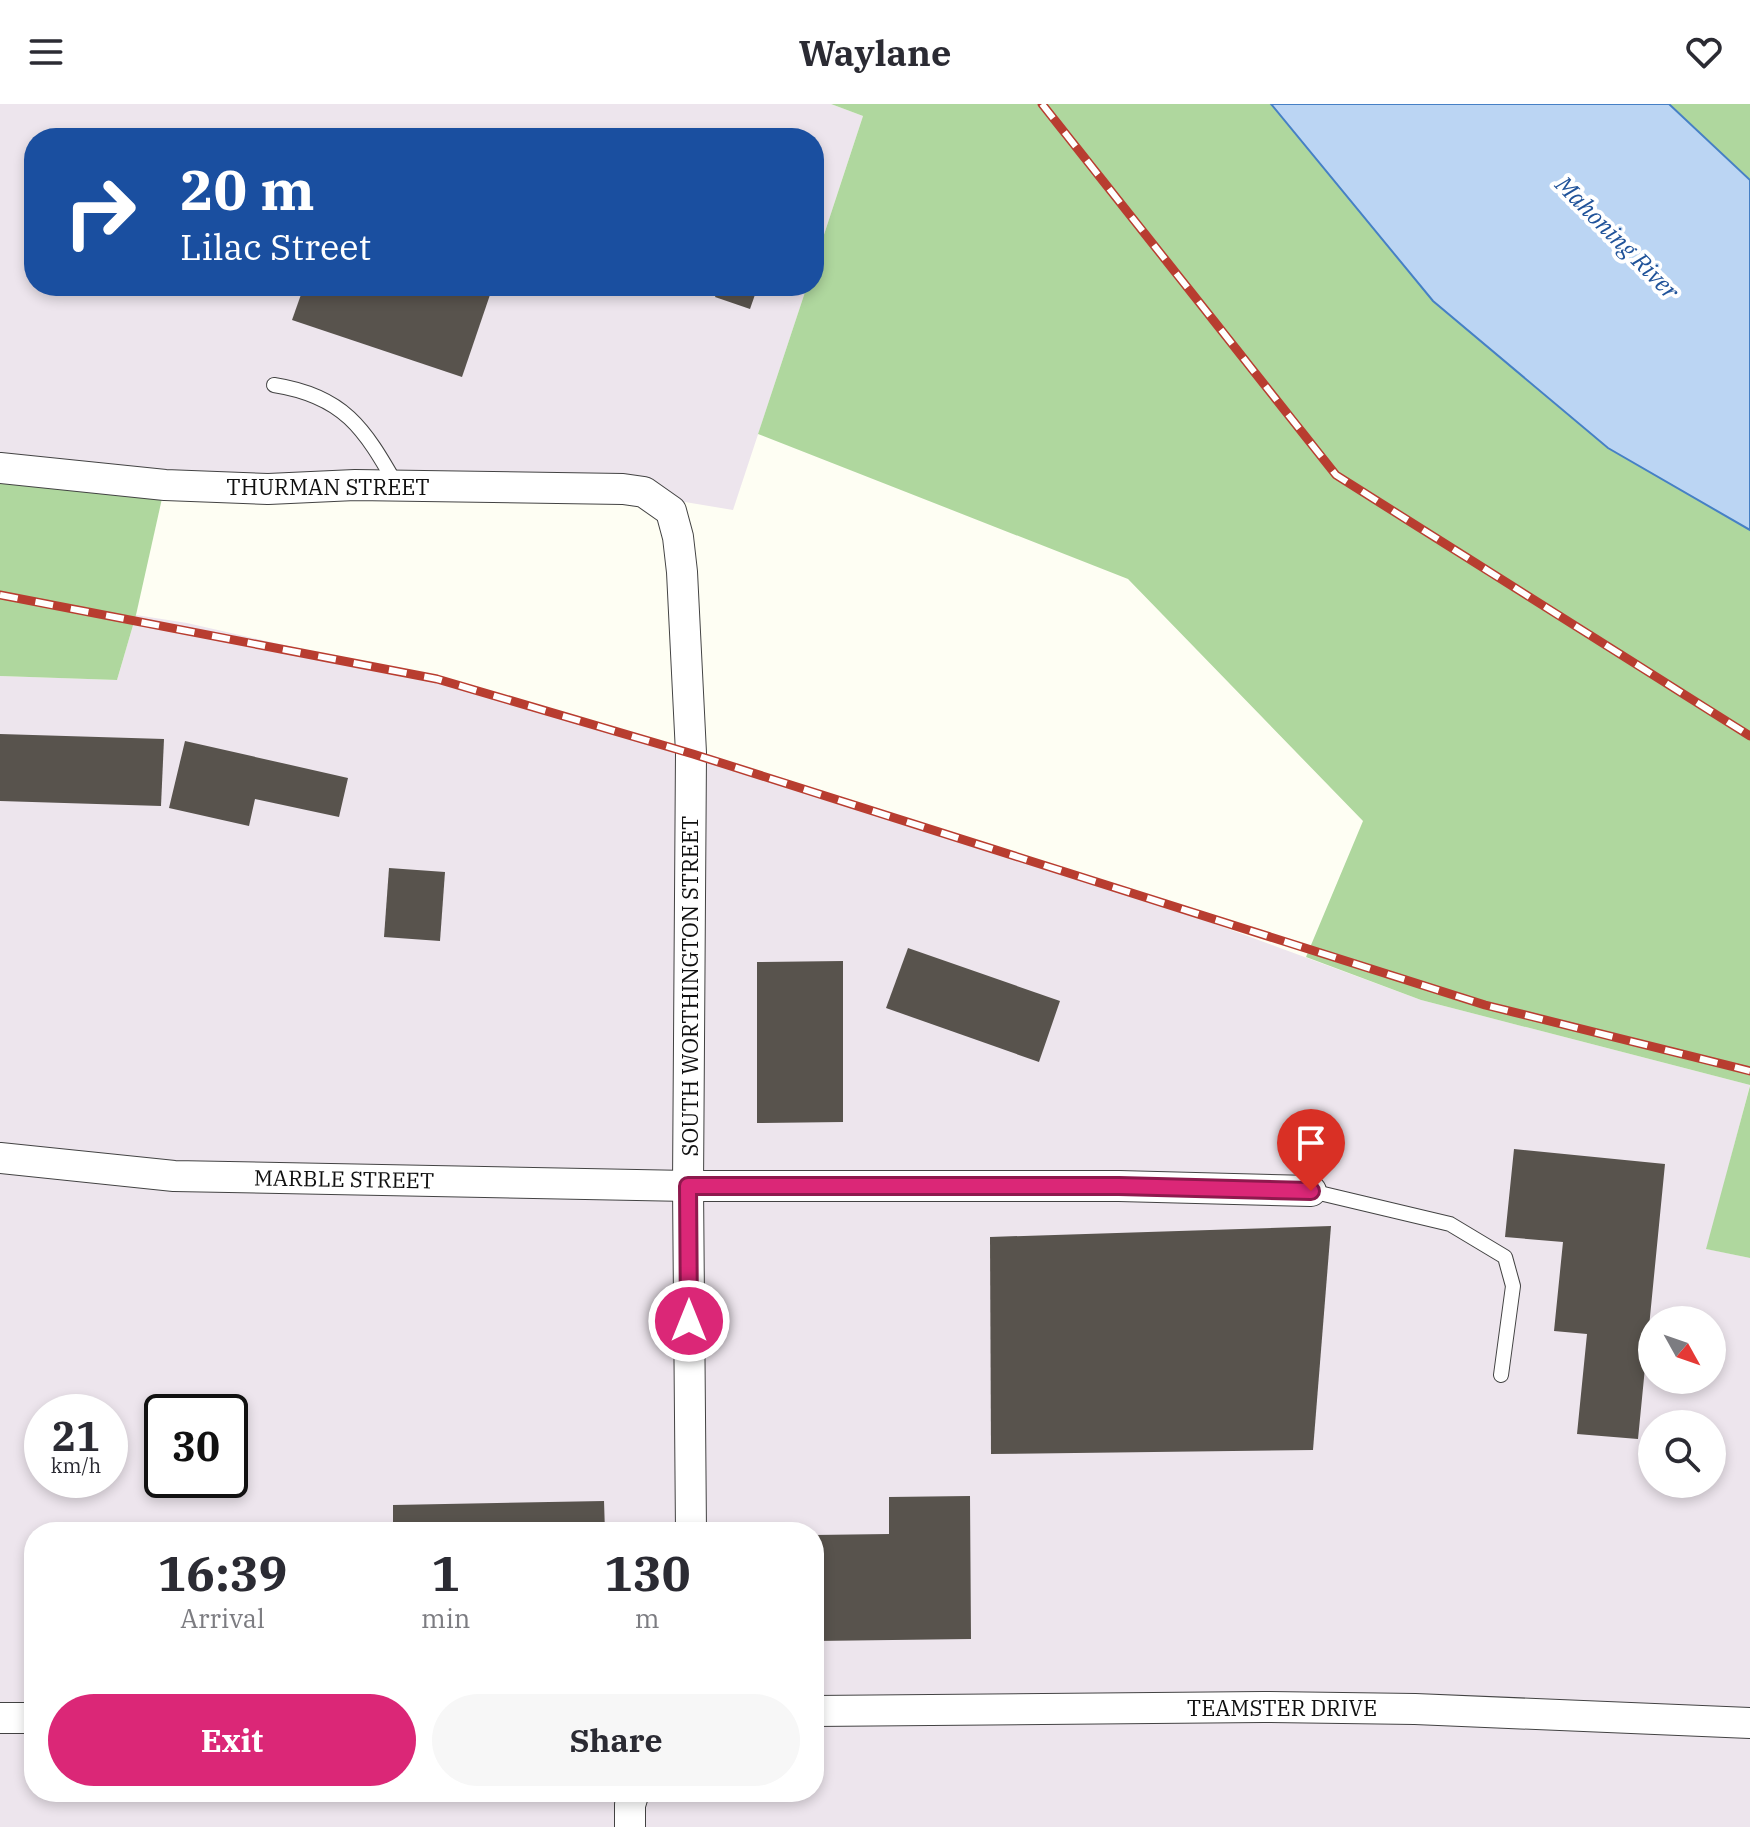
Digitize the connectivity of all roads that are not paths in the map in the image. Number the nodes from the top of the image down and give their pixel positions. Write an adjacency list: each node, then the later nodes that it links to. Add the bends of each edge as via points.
1 (274, 385): 3 (lane, via 332,403 354,419)
2 (0, 468): 3 (street, THURMAN STREET, via 165,485)
3 (397, 486): 4 (street, THURMAN STREET, via 623,489)
4 (655, 497): 6 (street, SOUTH WORTHINGTON STREET, via 671,511 678,537 691,753)
5 (0, 1158): 6 (street, MARBLE STREET, via 174,1176)
6 (688, 1186): 7 (street, MARBLE STREET); 9 (street, SOUTH WORTHINGTON STREET)
7 (1311, 1191): 8 (lane, via 1450,1224 1505,1257 1513,1286)
8 (1501, 1375)
9 (691, 1522)
10 (824, 1711): 13 (street, TEAMSTER DRIVE, via 1248,1707)
11 (0, 1718): 12 (street)
12 (24, 1718)
13 (1750, 1723)
14 (631, 1802): 15 (street)
15 (630, 1827)

